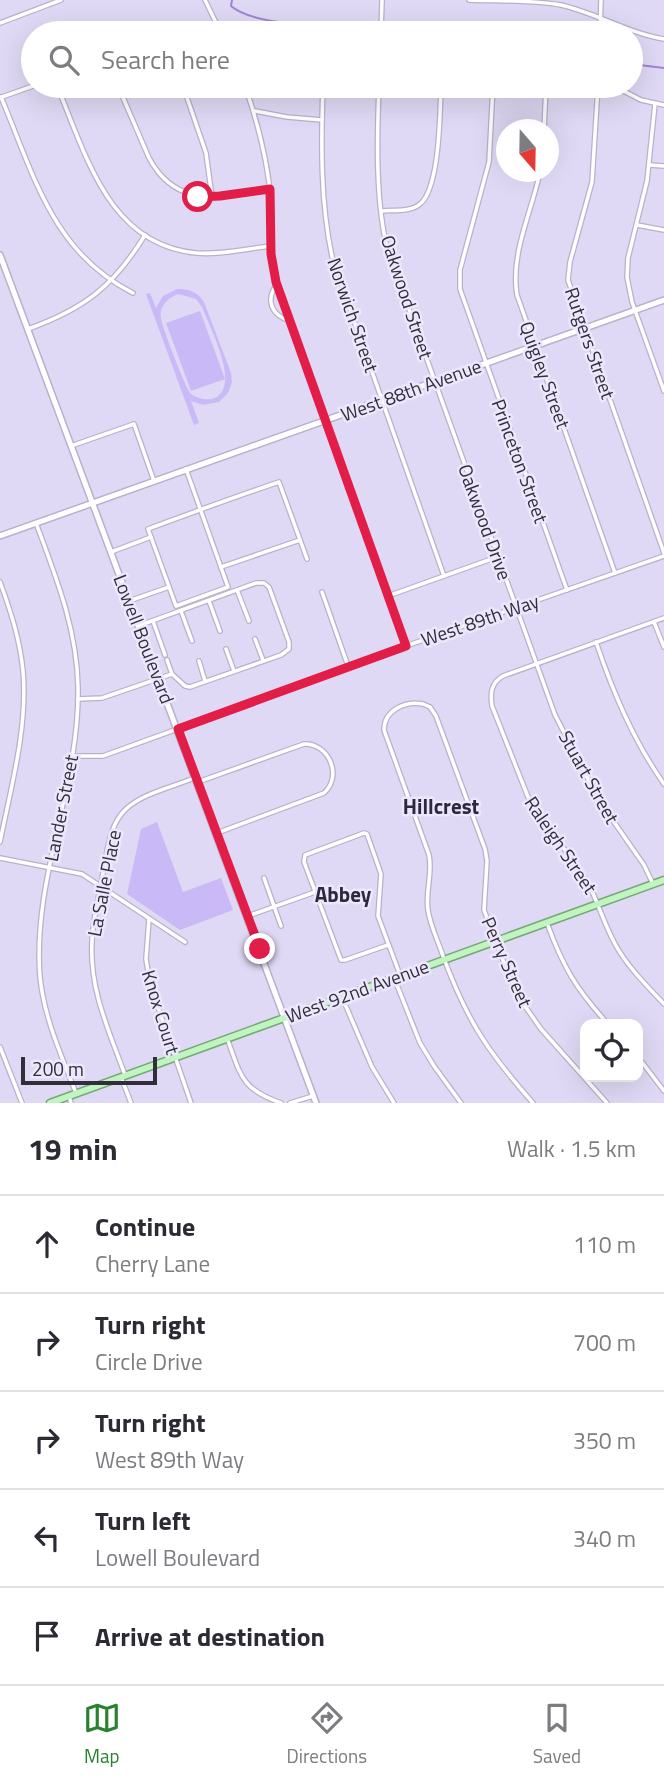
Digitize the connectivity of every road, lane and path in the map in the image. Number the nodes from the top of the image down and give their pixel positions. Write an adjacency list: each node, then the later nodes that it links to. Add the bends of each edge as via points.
1 (61, 0): 12 (street)
2 (205, 0): 9 (street)
3 (382, 0): 10 (street)
4 (469, 0): 6 (street)
5 (601, 0): 8 (street)
6 (491, 1): 7 (street)
7 (548, 1): 8 (street)
8 (600, 19): 11 (street)
9 (215, 21)
10 (381, 21)
11 (605, 21)
12 (0, 23)
13 (643, 34): 14 (street)
14 (664, 39)
15 (21, 90): 16 (street)
16 (1, 98): 44 (street, via 55,223 83,259)
17 (62, 98): 41 (street, via 108,200)
18 (123, 98): 37 (street, via 162,178 186,193)
19 (187, 98): 37 (street, via 206,153)
20 (249, 98): 30 (street)
21 (323, 98): 32 (street, Norwich Street)
22 (379, 98): 38 (street, Oakwood Street)
23 (440, 98): 38 (street, via 438,150 425,198 412,208)
24 (492, 98): 53 (street, Princeton Street, via 489,162 459,279)
25 (545, 98): 31 (street)
26 (597, 98): 50 (street, Rutgers Street, via 592,182 568,275)
27 (638, 98): 28 (street)
28 (655, 104): 29 (street); 33 (street)
29 (664, 105)
30 (254, 111): 32 (street); 36 (street)
31 (544, 119)
32 (322, 120): 56 (street, Norwich Street, via 330,249)
33 (649, 165): 34 (street); 39 (street)
34 (664, 166)
35 (538, 182): 52 (street, Quigley Street, via 516,269 519,302)
36 (270, 189): 37 (street); 42 (street)
37 (212, 197)
38 (382, 211): 54 (street, Oakwood Street, via 388,251)
39 (637, 225): 40 (street); 48 (street, via 627,277)
40 (664, 230)
41 (145, 235): 42 (street, via 194,253); 44 (street)
42 (271, 246): 45 (street)
43 (0, 255): 51 (street, Lowell Boulevard)
44 (111, 281): 46 (street); 51 (street, via 79,307)
45 (277, 284): 49 (street); 49 (street, via 270,295 272,310)
46 (133, 293)
47 (664, 300): 48 (street, West 88th Avenue)
48 (636, 310): 50 (street, West 88th Avenue); 55 (street)
49 (290, 321): 57 (street)
50 (584, 328): 52 (street, West 88th Avenue); 68 (street, Rutgers Street)
51 (28, 329): 58 (street, Lowell Boulevard)
52 (534, 346): 53 (street, West 88th Avenue); 72 (street, Quigley Street)
53 (485, 363): 54 (street, West 88th Avenue); 77 (street, Princeton Street)
54 (435, 381): 56 (street, West 88th Avenue); 69 (street, Oakwood Drive)
55 (664, 391)
56 (382, 400): 57 (street, West 88th Avenue); 73 (street, Norwich Street)
57 (325, 420): 59 (street, West 88th Avenue); 79 (street)
58 (71, 446): 60 (street, via 134,424); 61 (street, Lowell Boulevard)
59 (186, 469): 60 (street, West 88th Avenue); 62 (street)
60 (154, 481): 61 (street, West 88th Avenue)
61 (92, 503): 63 (street, West 88th Avenue); 67 (street, Lowell Boulevard)
62 (200, 510): 65 (street, via 148,529); 66 (street, via 279,482); 71 (street)
63 (36, 523): 64 (street, West 88th Avenue); 104 (street, Lander Street, via 69,618)
64 (0, 536)
65 (151, 537): 67 (street); 75 (street)
66 (300, 540): 70 (street); 71 (street)
67 (111, 552): 80 (street, Lowell Boulevard)
68 (664, 555): 72 (street, West 89th Way)
69 (497, 557): 73 (street); 82 (street, Oakwood Drive)
70 (307, 559)
71 (220, 567): 75 (street, via 228,587 176,606)
72 (615, 573): 77 (street, West 89th Way)
73 (444, 576): 79 (street)
74 (0, 582): 110 (street, via 16,628 24,694)
75 (169, 587): 80 (street)
76 (237, 590): 81 (street); 86 (street); 97 (street, via 264,583 269,587 289,649)
77 (567, 590): 82 (street, West 89th Way)
78 (322, 592): 99 (street)
79 (388, 596): 93 (street)
80 (129, 601): 88 (street, Lowell Boulevard)
81 (209, 601): 83 (street); 89 (street)
82 (515, 607): 93 (street, West 89th Way); 98 (street, Oakwood Drive)
83 (181, 611): 85 (street); 91 (street)
84 (664, 618): 87 (street)
85 (153, 621): 88 (street); 101 (street)
86 (248, 621)
87 (654, 622): 92 (street); 94 (street)
88 (138, 626): 102 (street, Lowell Boulevard)
89 (220, 631)
90 (255, 639): 97 (street)
91 (192, 641)
92 (596, 642): 98 (street); 108 (street, via 624,715)
93 (406, 646): 99 (street, West 89th Way)
94 (664, 647)
95 (226, 649): 100 (street)
96 (199, 661): 103 (street)
97 (263, 661): 100 (street)
98 (536, 663): 115 (street, Stuart Street, via 578,762); 118 (street, Raleigh Street, via 496,681 491,694 495,713 528,797)
99 (348, 667): 105 (street, West 89th Way)
100 (234, 671): 103 (street)
101 (172, 674): 102 (street); 103 (street, via 185,686)
102 (158, 678): 104 (street, via 102,698); 105 (street, Lowell Boulevard)
103 (205, 681)
104 (78, 699): 106 (street, Lander Street)
105 (178, 729): 106 (street, West 89th Way, via 103,756); 107 (street, Lowell Boulevard)
106 (71, 756): 112 (street, Lander Street)
107 (197, 780): 109 (street, Lowell Boulevard); 109 (street, La Salle Place, via 304,744 322,748 331,764 332,782 324,793); 116 (street, La Salle Place, via 144,798 120,816 112,830)
108 (664, 784)
109 (217, 833): 120 (street, Lowell Boulevard)
110 (0, 842)
111 (0, 858): 112 (street)
112 (50, 867): 116 (street, via 78,873); 140 (street, Lander Street, via 39,933 40,976)
113 (264, 878): 119 (street)
114 (664, 880): 115 (main road, West 92nd Avenue)
115 (653, 884): 118 (main road, West 92nd Avenue)
116 (101, 887): 121 (street); 137 (street, La Salle Place, via 92,942 95,984)
117 (315, 892): 119 (street); 126 (street, via 342,961); 126 (street, via 304,857 366,833 380,868 378,916)
118 (599, 904): 122 (main road, West 92nd Avenue); 130 (street, Raleigh Street, via 623,958)
119 (274, 906): 120 (street); 123 (street)
120 (247, 916): 131 (street, Lowell Boulevard)
121 (149, 919): 125 (street); 135 (street, Knox Court, via 146,958 150,984)
122 (547, 923): 124 (main road, West 92nd Avenue); 132 (street, via 572,981)
123 (281, 926)
124 (496, 941): 127 (main road, West 92nd Avenue); 127 (street, Perry Street, via 483,904 485,849 436,716 423,704 402,707 386,718 384,733 429,856 428,908); 151 (street, Perry Street, via 527,1010)
125 (186, 942)
126 (387, 945): 128 (street)
127 (444, 960): 128 (main road, West 92nd Avenue); 150 (street, via 479,1037)
128 (397, 977): 129 (main road, West 92nd Avenue); 149 (street, via 420,1043)
129 (341, 996): 131 (main road, West 92nd Avenue); 148 (street, via 372,1067)
130 (664, 1004)
131 (285, 1017): 133 (main road, West 92nd Avenue); 139 (street, Lowell Boulevard)
132 (604, 1019)
133 (227, 1038): 135 (main road, West 92nd Avenue); 145 (street, via 246,1084)
134 (0, 1047): 141 (street)
135 (174, 1057): 137 (main road, West 92nd Avenue); 144 (street, Knox Court)
136 (643, 1064): 138 (street)
137 (123, 1076): 140 (main road, West 92nd Avenue); 143 (street, La Salle Place)
138 (664, 1091)
139 (313, 1096): 146 (street); 147 (street, Lowell Boulevard)
140 (72, 1097): 142 (main road, West 92nd Avenue)
141 (22, 1103)
142 (50, 1103)
143 (131, 1103)
144 (191, 1103)
145 (281, 1103)
146 (290, 1103)
147 (316, 1103)
148 (394, 1103)
149 (461, 1103)
150 (534, 1103)
151 (607, 1103)

